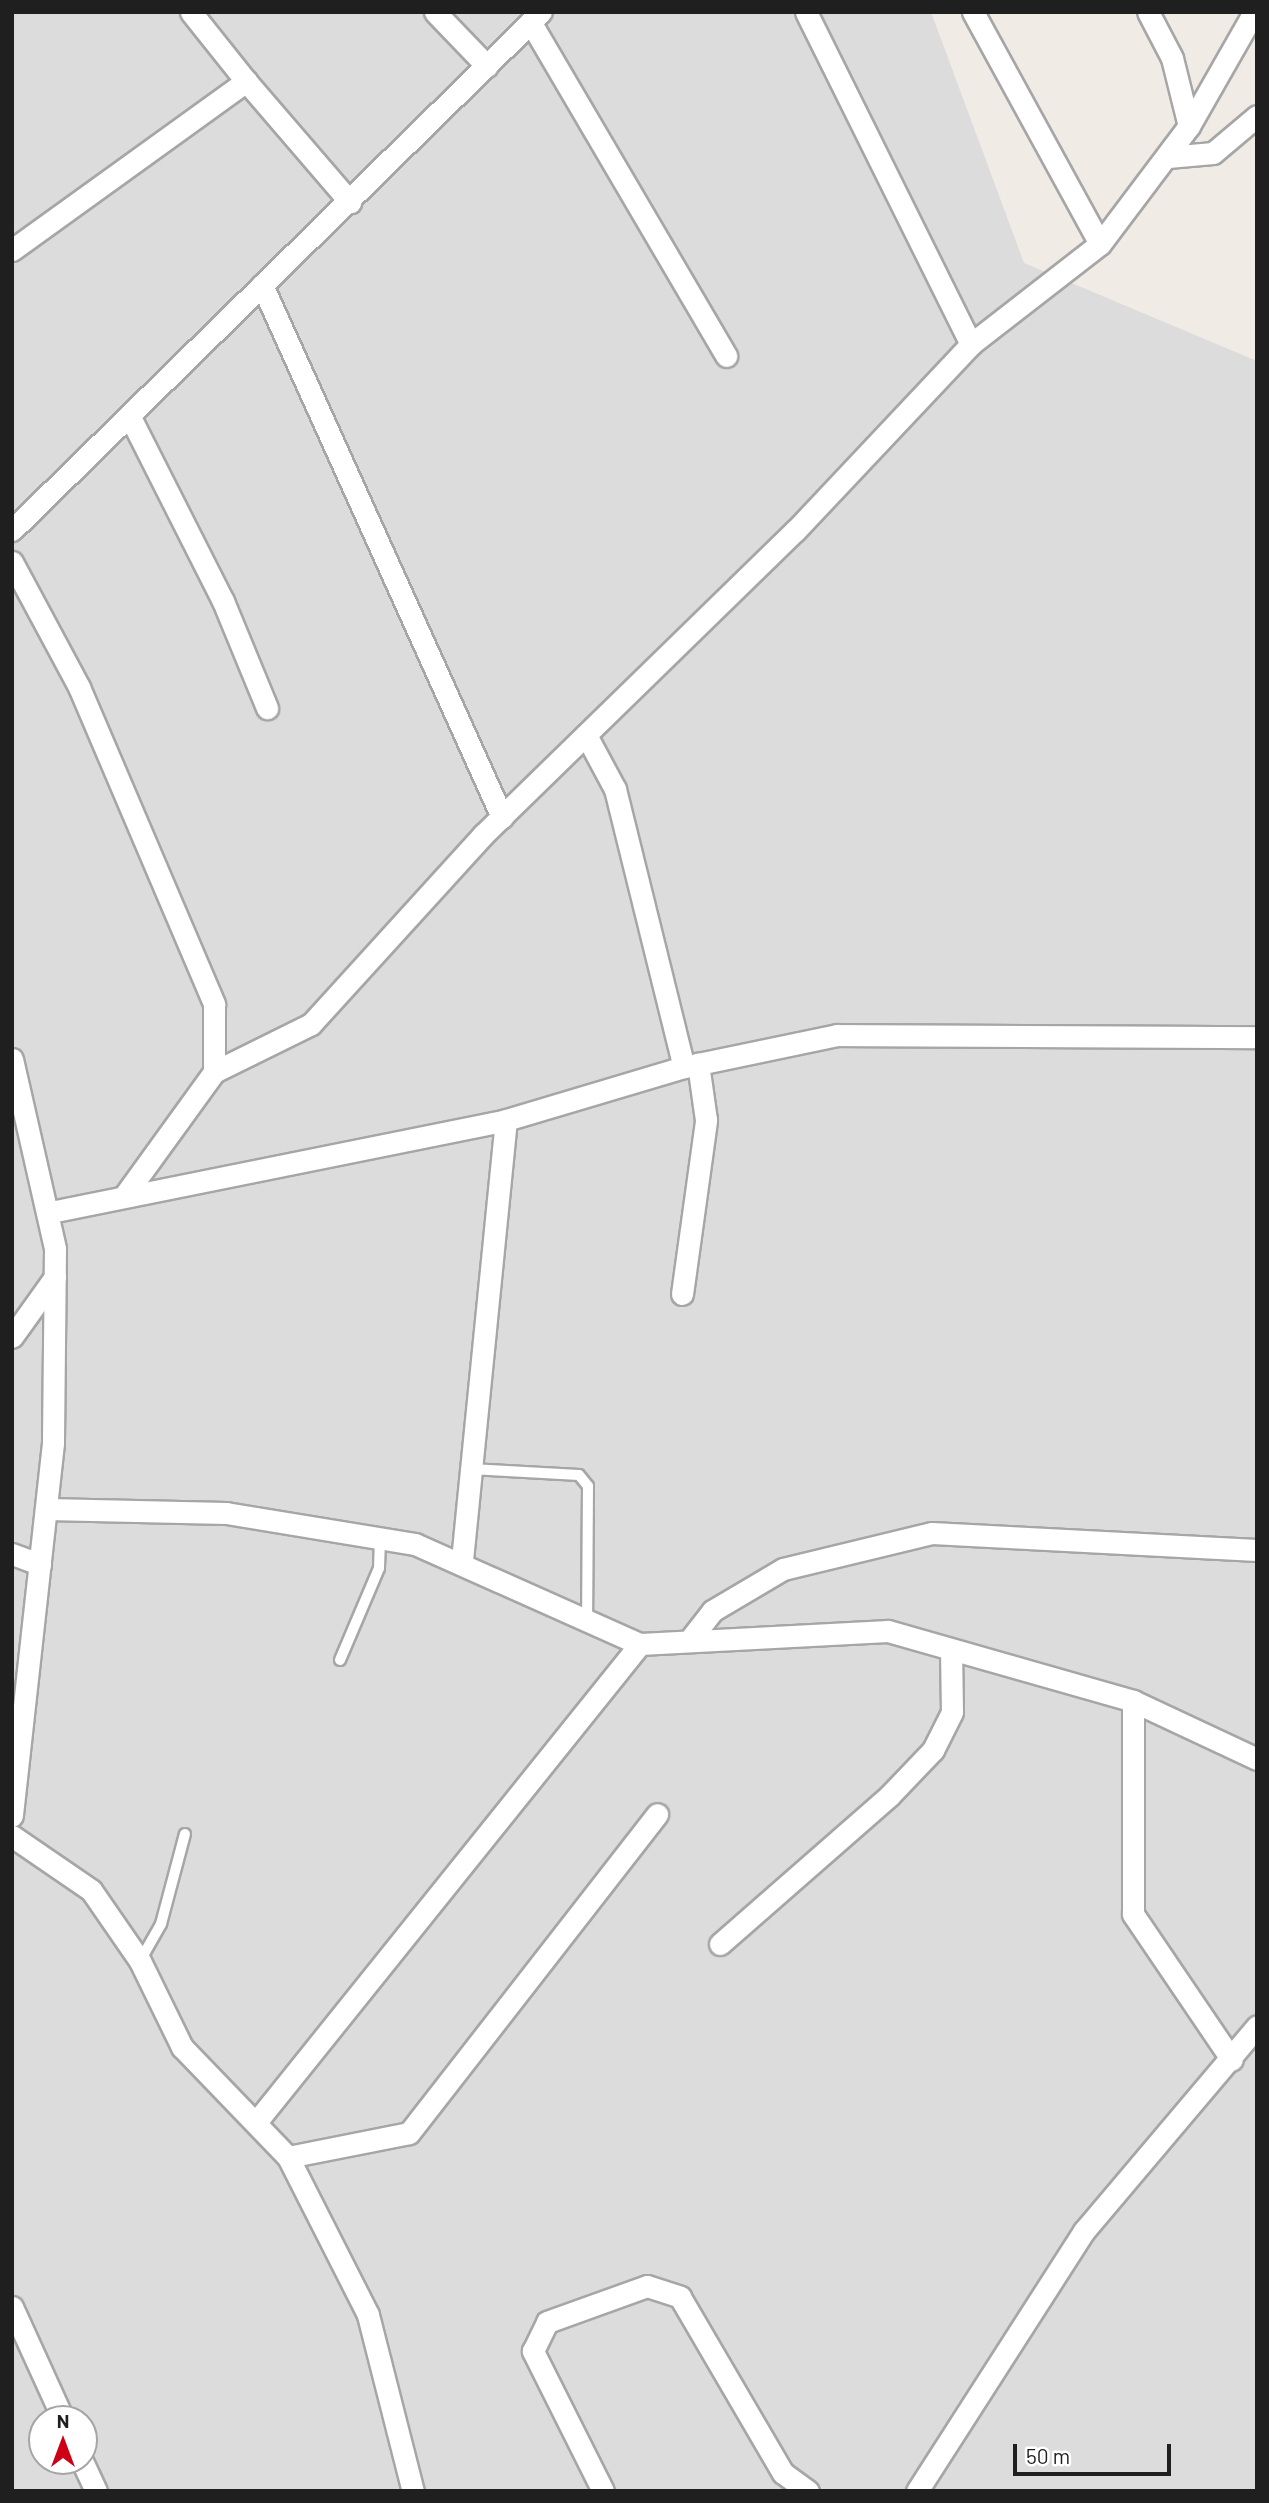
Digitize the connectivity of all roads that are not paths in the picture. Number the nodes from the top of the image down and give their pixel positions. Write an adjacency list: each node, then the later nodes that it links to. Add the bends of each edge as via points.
1 (191, 12): 9 (street)
2 (435, 12): 8 (street)
3 (806, 12): 17 (street)
4 (972, 12): 14 (street)
5 (1148, 12): 11 (street, via 1171,58)
6 (1254, 12): 11 (street)
7 (536, 18): 8 (street); 18 (street)
8 (487, 66): 13 (street)
9 (246, 81): 13 (street); 15 (street)
10 (1257, 116): 12 (street, via 1213,153)
11 (1189, 126): 12 (street)
12 (1168, 157): 14 (street)
13 (350, 202): 16 (street)
14 (1100, 244): 17 (street)
15 (12, 250)
16 (262, 285): 19 (street); 24 (street)
17 (971, 344): 23 (street, via 795,531)
18 (726, 356)
19 (130, 417): 20 (street); 22 (street, via 223,601)
20 (12, 530)
21 (12, 562): 28 (street, via 79,687 206,977 216,1031)
22 (267, 709)
23 (586, 735): 24 (street); 27 (street, via 615,789)
24 (502, 817): 28 (street, via 311,1024)
25 (1257, 1037): 27 (street, via 837,1035)
26 (12, 1059): 31 (street)
27 (691, 1065): 29 (street); 33 (street, via 706,1120)
28 (214, 1072): 30 (street)
29 (506, 1120): 30 (street); 35 (street)
30 (125, 1195): 31 (street)
31 (51, 1212): 32 (street)
32 (55, 1277): 34 (street); 36 (street)
33 (682, 1294)
34 (12, 1337)
35 (471, 1469): 40 (street); 42 (lane, via 579,1475 588,1486)
36 (47, 1509): 37 (street, via 226,1513); 41 (street)
37 (380, 1537): 40 (street); 46 (lane, via 379,1568)
38 (1257, 1550): 43 (street, via 932,1533 783,1569 712,1611)
39 (12, 1554): 41 (street)
40 (462, 1560): 42 (street)
41 (40, 1564): 50 (street)
42 (587, 1619): 44 (street)
43 (692, 1637): 44 (street); 45 (street, via 888,1631)
44 (640, 1644): 57 (street)
45 (951, 1650): 47 (street); 53 (street, via 952,1712 933,1750 889,1796)
46 (341, 1660)
47 (1133, 1701): 48 (street); 56 (street, via 1133,1914)
48 (1257, 1759)
49 (657, 1814): 58 (street, via 409,2133)
50 (12, 1816)
51 (185, 1834): 54 (lane, via 161,1924)
52 (12, 1836): 54 (street, via 76,1874)
53 (720, 1944)
54 (140, 1961): 57 (street, via 182,2047)
55 (1257, 2026): 56 (street)
56 (1232, 2060): 66 (street, via 1084,2231)
57 (257, 2121): 58 (street)
58 (288, 2157): 63 (street, via 368,2315)
59 (12, 2307): 60 (street)
60 (57, 2405)
61 (89, 2475): 62 (street)
62 (96, 2491)
63 (413, 2491)
64 (603, 2491): 65 (street, via 533,2351 547,2322 647,2286 680,2297 783,2473)
65 (808, 2491)
66 (917, 2491)

